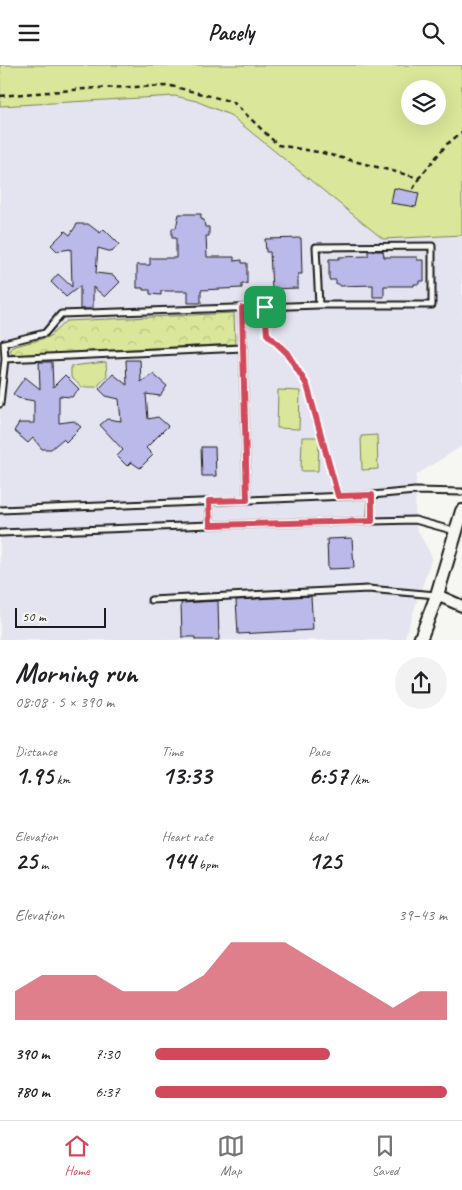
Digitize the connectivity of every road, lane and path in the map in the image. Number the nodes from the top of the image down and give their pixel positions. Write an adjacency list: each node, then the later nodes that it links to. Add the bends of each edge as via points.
1 (0, 96): 3 (path, via 171,86 233,102 278,145)
2 (462, 132): 3 (path)
3 (419, 178): 4 (path)
4 (413, 189)
5 (319, 305): 5 (lane, via 316,247 432,246 432,305); 6 (lane)
6 (265, 307): 7 (lane); 13 (path, via 267,334 287,353 307,385)
7 (242, 308): 8 (lane); 9 (lane, via 61,314 45,333 4,343)
8 (243, 348): 9 (lane); 14 (lane)
9 (5, 359): 10 (lane)
10 (0, 404)
11 (462, 492): 12 (lane, via 414,491)
12 (372, 495): 13 (lane); 18 (lane)
13 (338, 496): 14 (lane)
14 (247, 500): 15 (lane)
15 (209, 501): 16 (lane); 19 (lane)
16 (0, 510)
17 (462, 511): 20 (street)
18 (372, 521): 19 (lane); 20 (lane, via 415,520)
19 (210, 525): 21 (lane)
20 (456, 531): 22 (street)
21 (0, 533)
22 (437, 595): 23 (lane, via 368,589); 24 (street); 25 (street)
23 (150, 600)
24 (462, 606)
25 (420, 640)

